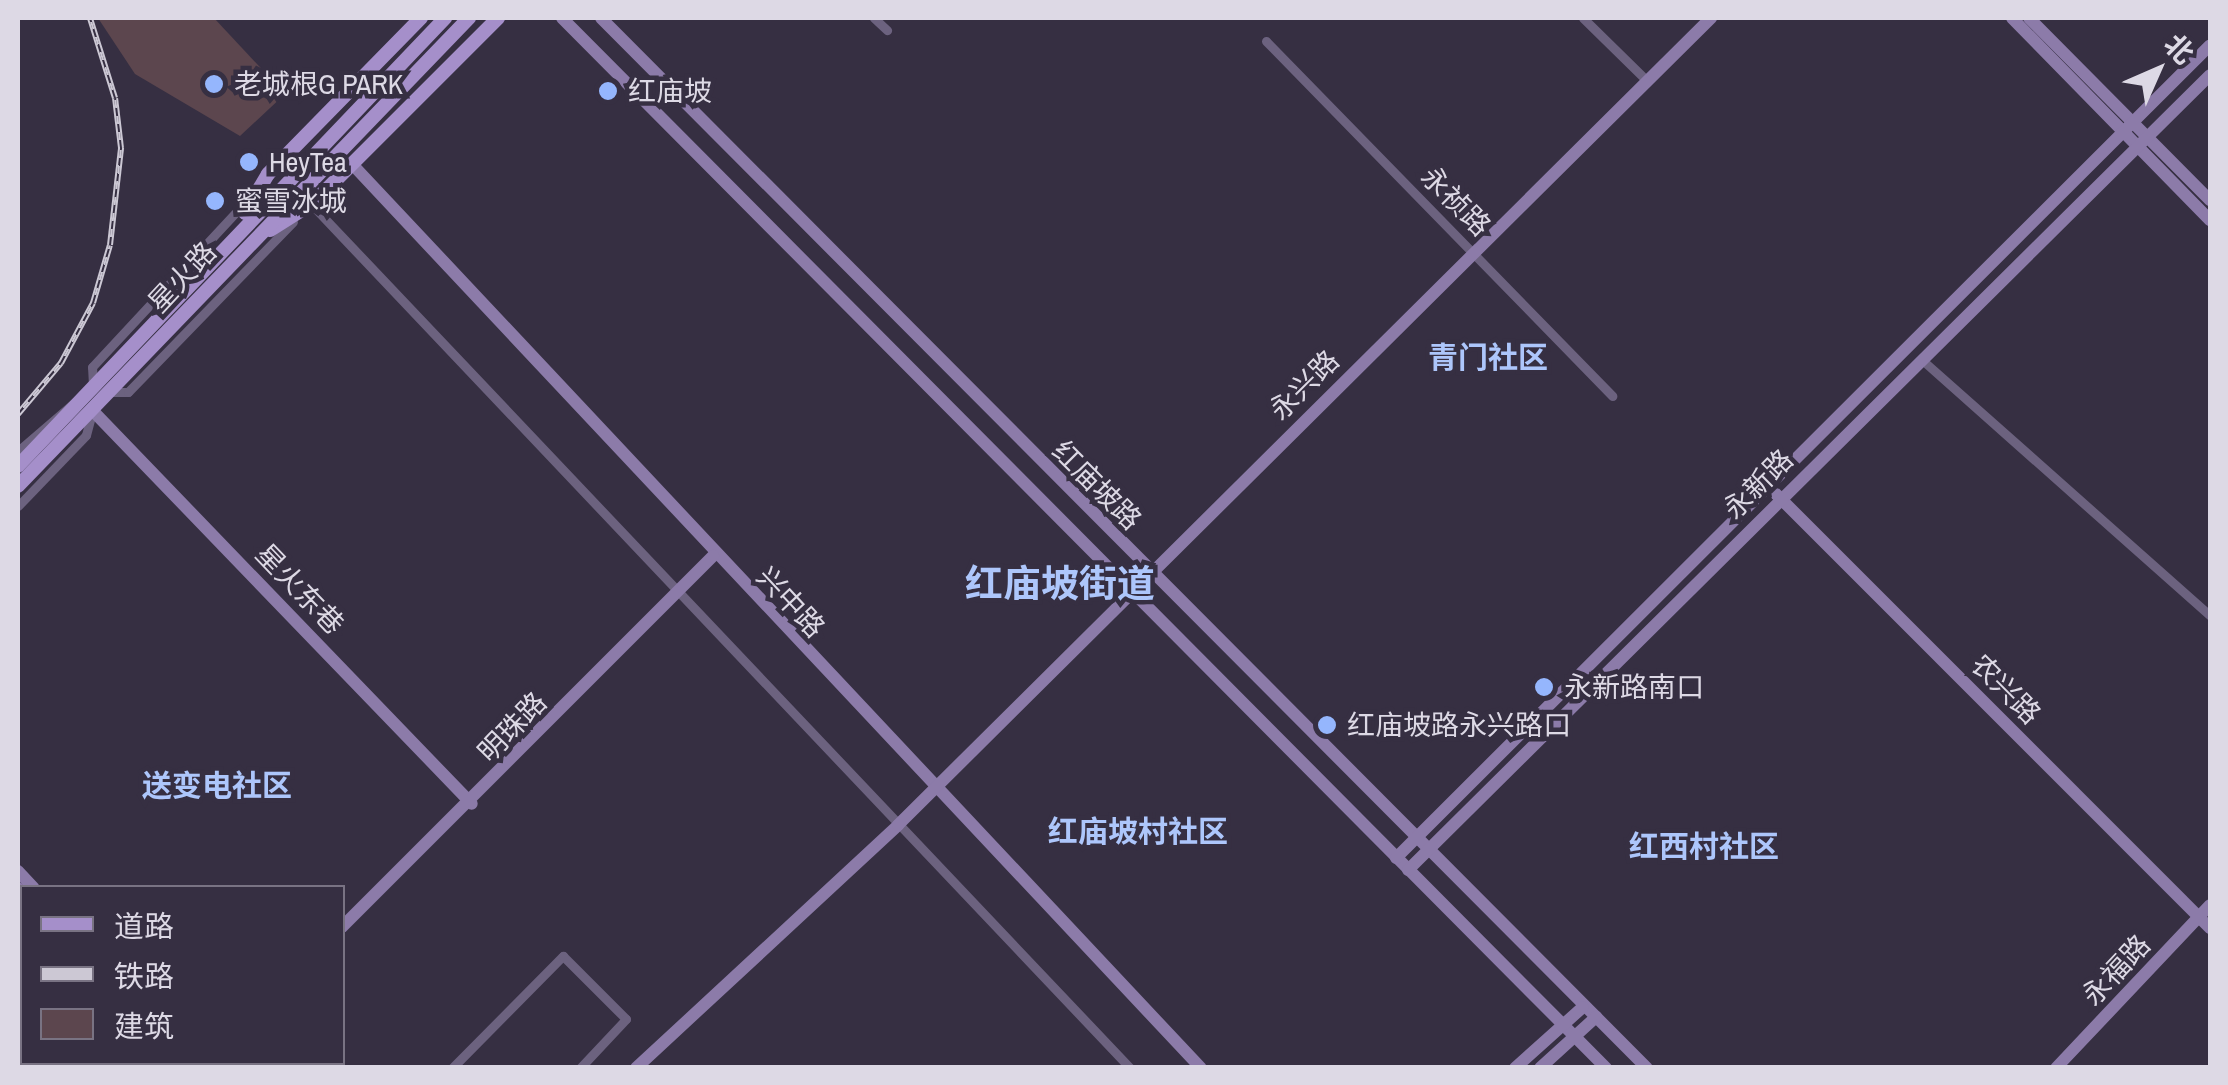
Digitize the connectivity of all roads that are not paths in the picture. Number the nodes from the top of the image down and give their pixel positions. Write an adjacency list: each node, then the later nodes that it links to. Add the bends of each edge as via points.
1 (421, 18): 20 (main road)
2 (445, 18): 24 (main road, 星火路)
3 (469, 18): 25 (main road, 星火路)
4 (498, 18): 19 (main road)
5 (562, 18): 41 (main road, 红庙坡路)
6 (601, 18): 39 (main road, 红庙坡路)
7 (874, 18): 12 (street)
8 (1583, 18): 16 (street)
9 (1711, 18): 16 (main road, 永兴路)
10 (2012, 18): 17 (main road)
11 (2029, 18): 17 (main road)
12 (887, 30)
13 (1266, 41): 26 (street, 永祯路)
14 (2210, 45): 17 (main road, 永新路)
15 (2210, 76): 18 (main road, 永新路)
16 (1646, 81): 26 (main road, 永兴路)
17 (2129, 127): 18 (main road); 35 (main road, 永新路)
18 (2144, 143): 21 (main road); 23 (main road); 27 (main road, 永新路)
19 (352, 164): 22 (main road); 38 (main road, 兴中路)
20 (268, 174): 24 (main road); 28 (street, via 92,367)
21 (2210, 200)
22 (313, 203): 25 (main road); 29 (street, via 128,392); 40 (street)
23 (2210, 220)
24 (234, 234): 28 (main road, 星火路)
25 (245, 247): 29 (main road, 星火路)
26 (1474, 252): 30 (street, 永祯路); 39 (main road, 永兴路)
27 (1921, 358): 36 (main road, 永新路); 42 (street)
28 (93, 386): 31 (main road, 星火路)
29 (109, 392): 31 (main road, 星火路)
30 (1612, 396)
31 (86, 404): 32 (street, via 58,409); 33 (main road, 星火路); 34 (main road, 星火路); 37 (street, via 86,435); 44 (main road, 星火东巷)
32 (18, 451)
33 (18, 466)
34 (18, 486)
35 (1767, 486): 36 (main road, 农兴路); 46 (main road, 永新路)
36 (1779, 498): 47 (main road, 永新路); 51 (main road, 农兴路)
37 (18, 506)
38 (712, 556): 40 (main road, 明珠路); 43 (main road, 兴中路)
39 (1149, 574): 41 (main road, 永兴路); 46 (main road, 红庙坡路)
40 (679, 589): 44 (main road, 明珠路); 45 (street)
41 (1132, 591): 43 (main road, 永兴路); 48 (main road, 红庙坡路)
42 (2210, 616)
43 (934, 790): 45 (main road, 永兴路); 62 (main road, 兴中路)
44 (472, 804): 52 (main road, 明珠路)
45 (898, 826): 60 (main road, 永兴路); 61 (street)
46 (1415, 838): 47 (main road, 红庙坡路); 48 (main road, 永新路)
47 (1427, 852): 49 (main road, 永新路); 54 (main road, 红庙坡路)
48 (1396, 858): 49 (main road, 红庙坡路)
49 (1408, 870): 56 (main road, 红庙坡路)
50 (2210, 905): 51 (main road, 永福路)
51 (2199, 916): 53 (main road, 农兴路); 67 (main road, 永福路)
52 (345, 924)
53 (2210, 928)
54 (1583, 1007): 55 (main road, 红庙坡路); 56 (main road)
55 (1596, 1017): 57 (main road); 66 (main road, 红庙坡路)
56 (1562, 1022): 57 (main road, 红庙坡路); 63 (main road)
57 (1574, 1036): 64 (main road); 65 (main road, 红庙坡路)
58 (452, 1068): 59 (street, via 563,956 626,1019)
59 (580, 1068)
60 (636, 1068)
61 (1130, 1068)
62 (1201, 1068)
63 (1515, 1068)
64 (1540, 1068)
65 (1606, 1068)
66 (1647, 1068)
67 (2056, 1068)

